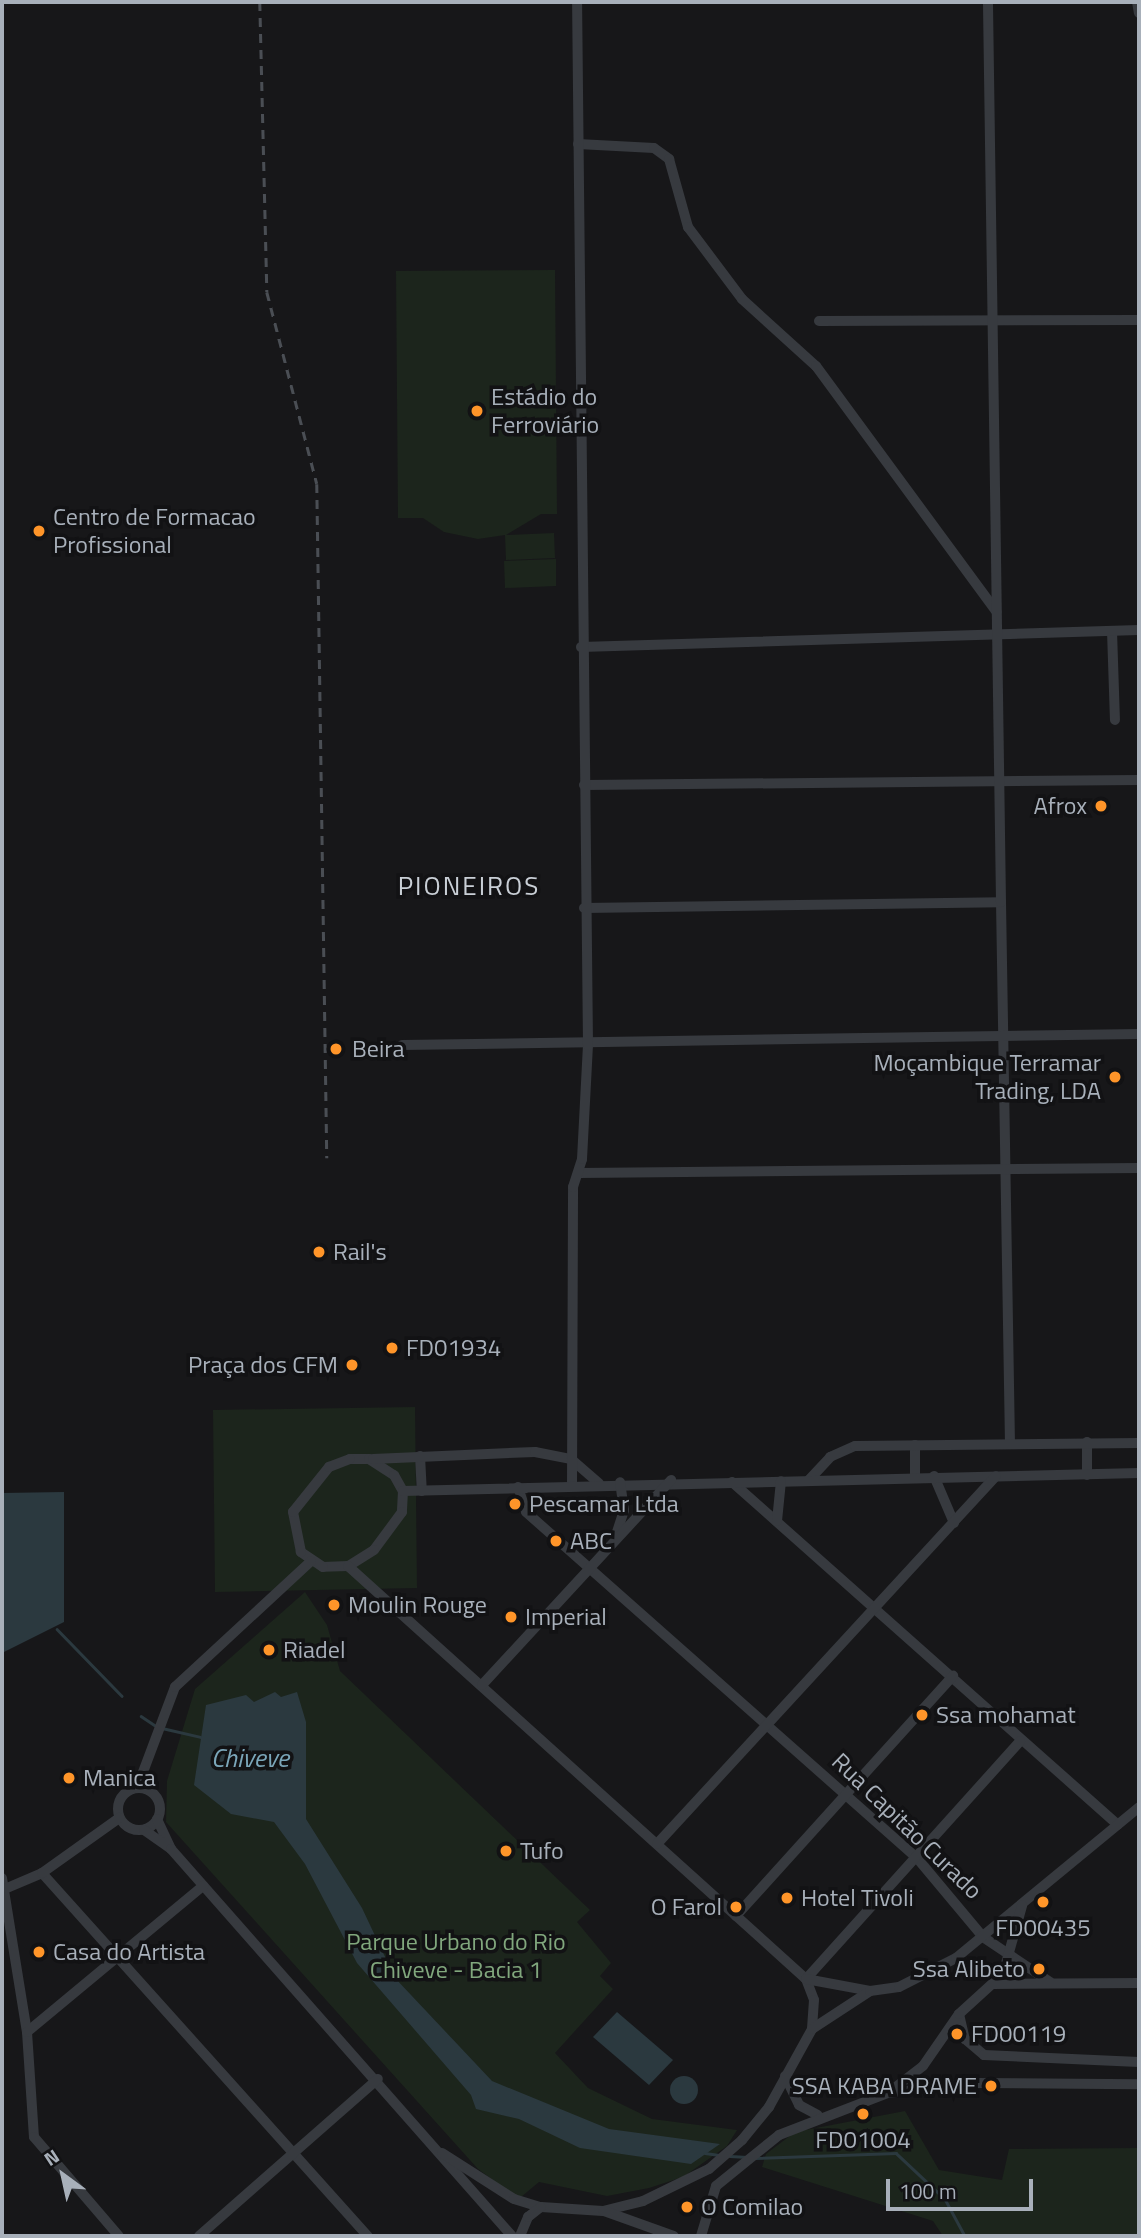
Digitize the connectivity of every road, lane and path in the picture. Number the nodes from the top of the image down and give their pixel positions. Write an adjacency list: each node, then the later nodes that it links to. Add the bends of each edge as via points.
1 (577, 2): 5 (street)
2 (988, 2): 8 (street)
3 (1137, 2): 4 (street)
4 (1139, 13)
5 (578, 144): 9 (street, via 654,148 669,159 688,227 742,299 816,366); 13 (street)
6 (1139, 320): 8 (street)
7 (820, 321): 8 (street)
8 (993, 322): 9 (street)
9 (997, 613): 12 (street)
10 (1139, 630): 11 (street)
11 (1112, 631): 12 (street); 14 (street)
12 (997, 634): 13 (street); 16 (street)
13 (580, 647): 17 (street)
14 (1115, 720)
15 (1139, 780): 16 (street)
16 (999, 783): 17 (street); 18 (street)
17 (584, 785): 19 (street)
18 (1000, 902): 19 (street); 21 (street)
19 (584, 908): 23 (street)
20 (1139, 1034): 21 (street)
21 (1002, 1035): 23 (street); 25 (street)
22 (402, 1045): 23 (street)
23 (588, 1045): 26 (street)
24 (1139, 1168): 25 (street)
25 (1004, 1169): 26 (street); 28 (street)
26 (579, 1173): 33 (street, via 570,1304)
27 (1087, 1442): 28 (street); 29 (street); 35 (street)
28 (1010, 1443): 30 (street)
29 (1139, 1443)
30 (915, 1445): 36 (street); 40 (street, via 840,1451)
31 (420, 1456): 32 (street); 33 (street, via 535,1452); 48 (street)
32 (369, 1459): 47 (street, via 383,1466); 52 (street, via 329,1467 293,1512 295,1541)
33 (570, 1459): 44 (street); 45 (street)
34 (1139, 1473): 35 (street)
35 (1087, 1475): 38 (street)
36 (915, 1476): 37 (street); 40 (street)
37 (934, 1476): 38 (street); 50 (street)
38 (996, 1476): 50 (street)
39 (671, 1480): 42 (street); 43 (street); 51 (street)
40 (808, 1480): 41 (street)
41 (781, 1481): 43 (street); 49 (street)
42 (620, 1482): 44 (street); 51 (street, via 624,1510)
43 (732, 1482): 49 (street)
44 (599, 1483): 45 (street)
45 (572, 1485): 46 (street)
46 (518, 1487): 48 (street); 54 (street, Rua Capitão Curado, via 526,1512)
47 (403, 1491): 48 (street); 53 (street, via 391,1532)
48 (422, 1491)
49 (778, 1521): 55 (street)
50 (954, 1523): 55 (street)
51 (616, 1535): 54 (street)
52 (311, 1561): 53 (street); 60 (street, via 216,1644 175,1687)
53 (348, 1566): 57 (street)
54 (589, 1566): 57 (street); 58 (street, Rua Capitão Curado)
55 (878, 1607): 56 (street); 58 (street)
56 (953, 1676): 59 (street); 63 (street)
57 (482, 1685): 69 (street)
58 (770, 1726): 63 (street, Rua Capitão Curado); 69 (street)
59 (1020, 1741): 67 (street); 71 (street)
60 (150, 1762): 61 (street); 62 (street)
61 (137, 1788): 62 (street); 65 (street, via 121,1797)
62 (151, 1792): 66 (street, via 159,1805)
63 (848, 1795): 71 (street, Rua Capitão Curado); 77 (street)
64 (1139, 1807): 67 (street, Rua Capitão Curado)
65 (119, 1818): 68 (street); 72 (street)
66 (157, 1819): 68 (street); 70 (street)
67 (1118, 1825): 76 (street, Rua Capitão Curado)
68 (144, 1830): 70 (street)
69 (657, 1844): 77 (street)
70 (172, 1849): 74 (street)
71 (917, 1858): 78 (street, Rua Capitão Curado); 81 (street)
72 (42, 1873): 75 (street); 80 (street)
73 (2, 1878): 75 (street)
74 (203, 1886): 80 (street); 91 (street)
75 (7, 1888): 88 (street)
76 (1022, 1906): 78 (street, Rua Capitão Curado); 79 (street)
77 (736, 1916): 81 (street)
78 (983, 1937): 79 (street); 85 (street, via 926,1976)
79 (1008, 1952): 82 (street); 84 (street)
80 (119, 1955): 88 (street); 96 (street)
81 (806, 1979): 85 (street); 87 (street, via 814,2000)
82 (1050, 1982): 83 (street); 84 (street)
83 (1139, 1983)
84 (993, 1984): 86 (street)
85 (870, 1992): 87 (street)
86 (959, 2014): 89 (street, via 965,2039 984,2055); 93 (street, via 923,2066)
87 (813, 2029): 90 (street)
88 (27, 2032): 99 (street, via 34,2137)
89 (1139, 2062)
90 (785, 2076): 94 (street, via 799,2105); 98 (street, via 758,2124 709,2169 643,2201)
91 (378, 2079): 95 (street); 96 (street)
92 (1139, 2084): 93 (street, via 976,2083)
93 (888, 2093): 94 (street)
94 (818, 2115): 105 (street, via 779,2135 728,2174 707,2204)
95 (442, 2153): 97 (street, via 514,2199); 102 (street)
96 (298, 2155): 100 (street); 101 (street)
97 (541, 2207): 98 (street); 103 (street, via 528,2217)
98 (603, 2211): 104 (street)
99 (119, 2236)
100 (199, 2236)
101 (368, 2236)
102 (512, 2236)
103 (520, 2236)
104 (674, 2236)
105 (701, 2236)

